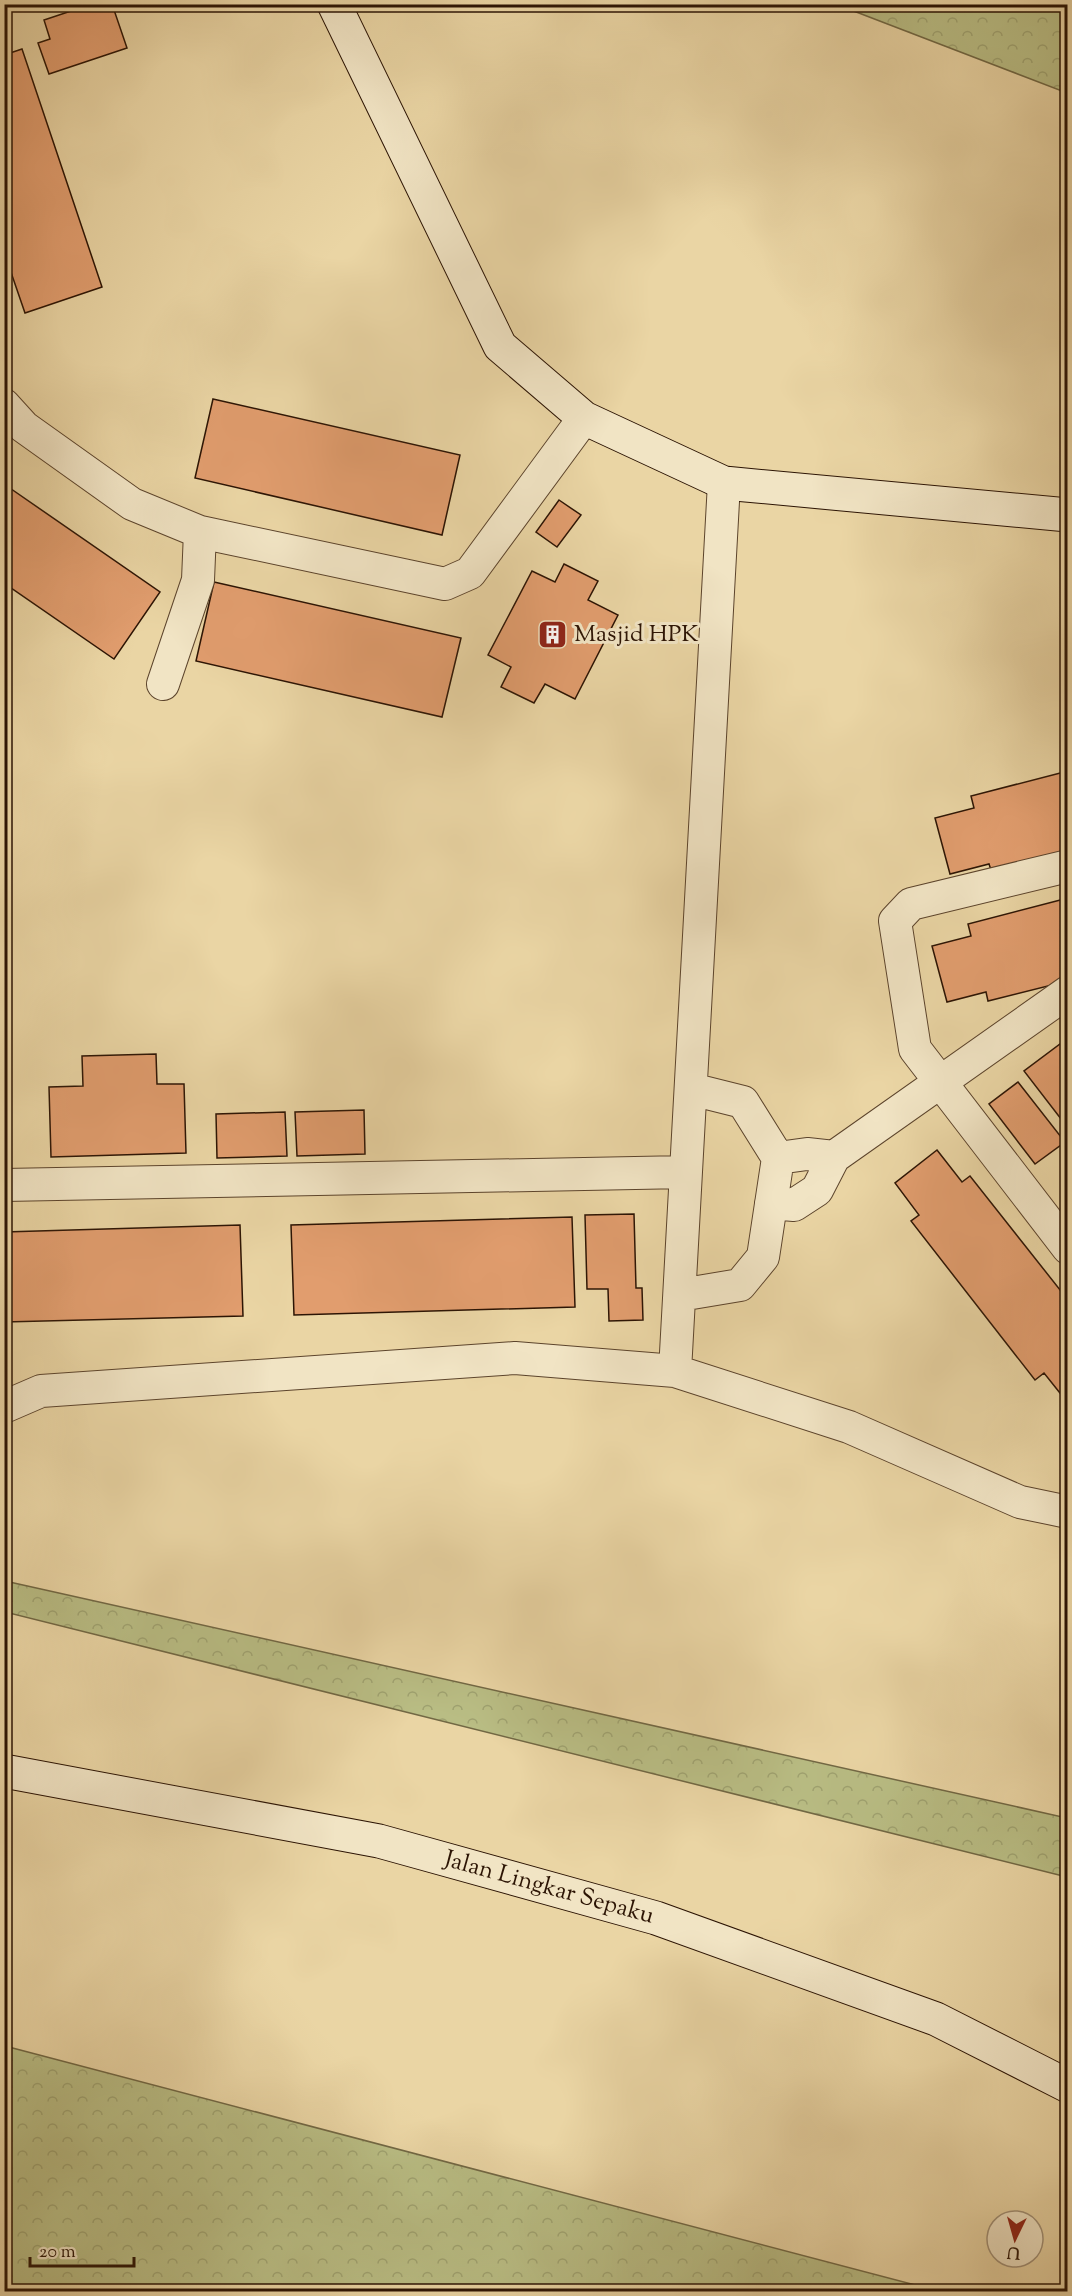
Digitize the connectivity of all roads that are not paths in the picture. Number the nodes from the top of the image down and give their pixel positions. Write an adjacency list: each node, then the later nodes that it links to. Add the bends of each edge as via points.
1 (334, 4): 3 (street, via 500,346)
2 (4, 405): 6 (street, via 24,427 132,504)
3 (584, 418): 4 (street); 6 (street, via 470,573 445,584)
4 (724, 483): 5 (street); 11 (street)
5 (1068, 515)
6 (200, 532): 7 (street, via 198,580)
7 (163, 684)
8 (1068, 866): 10 (street, via 911,904 895,921 915,1050)
9 (1068, 992): 10 (street)
10 (940, 1082): 12 (street); 17 (street)
11 (691, 1089): 13 (street, via 743,1102); 14 (street)
12 (834, 1157): 13 (street, via 807,1154); 16 (street, via 817,1190 794,1205)
13 (778, 1158): 16 (street)
14 (686, 1172): 15 (street); 18 (street)
15 (4, 1185)
16 (771, 1203): 18 (street, via 763,1257 740,1285)
17 (1068, 1248)
18 (680, 1295): 19 (street)
19 (675, 1371): 20 (street, via 515,1358 41,1391); 21 (street, via 849,1426 1020,1502)
20 (4, 1407)
21 (1068, 1512)
22 (4, 1771): 23 (street, Jalan Lingkar Sepaku, via 379,1841 656,1918 936,2019)
23 (1068, 2086)

